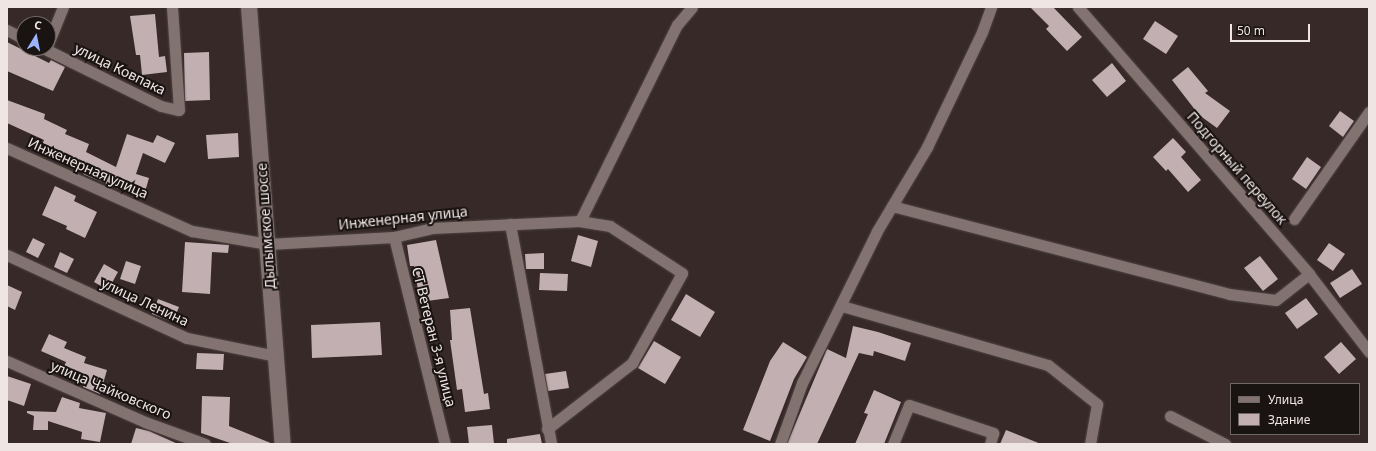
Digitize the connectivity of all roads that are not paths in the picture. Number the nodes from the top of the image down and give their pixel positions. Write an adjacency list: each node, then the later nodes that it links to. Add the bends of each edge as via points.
1 (63, 7): 7 (street)
2 (172, 7): 8 (street, улица Ковпака, via 179,110 161,106)
3 (249, 7): 16 (main road, Дылымское шоссе)
4 (692, 7): 13 (street, via 677,24)
5 (991, 7): 11 (street, via 982,32 927,147)
6 (1078, 7): 18 (street, Подгорный переулок)
7 (56, 23)
8 (56, 52)
9 (1369, 112): 12 (street)
10 (7, 148): 16 (street, Инженерная улица, via 192,232)
11 (892, 206): 18 (street, via 1229,294 1276,300); 19 (street, via 877,231)
12 (1294, 219)
13 (580, 221): 14 (street, Инженерная улица); 24 (street, via 610,226 682,273 632,364)
14 (510, 224): 15 (street, Инженерная улица, via 432,228); 24 (street)
15 (394, 237): 16 (street, Инженерная улица); 27 (street, СТ Ветеран 3-я улица)
16 (268, 244): 21 (main road, Дылымское шоссе)
17 (7, 255): 21 (street, улица Ленина, via 187,338)
18 (1309, 274): 20 (street, Подгорный переулок)
19 (842, 306): 29 (street, via 802,382); 32 (street, via 1048,364 1097,404)
20 (1369, 352)
21 (276, 356): 26 (main road, Дылымское шоссе)
22 (7, 361): 25 (street, улица Чайковского, via 145,422)
23 (1170, 416): 33 (street)
24 (547, 429): 28 (street)
25 (205, 444)
26 (283, 444)
27 (445, 444)
28 (552, 444)
29 (780, 444)
30 (893, 444): 31 (street, via 909,405 994,433)
31 (990, 444)
32 (1090, 444)
33 (1225, 444)

